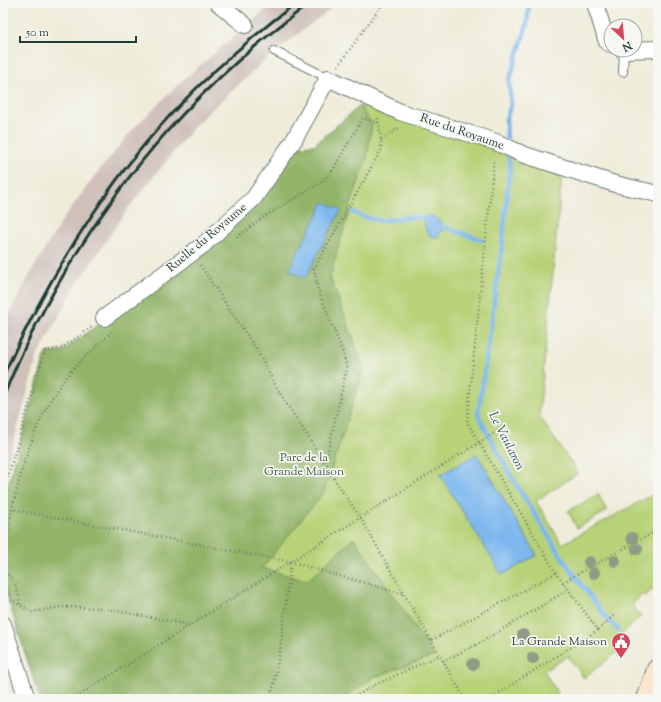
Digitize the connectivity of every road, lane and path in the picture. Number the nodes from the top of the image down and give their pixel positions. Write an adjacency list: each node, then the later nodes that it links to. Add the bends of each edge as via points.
1 (218, 3): 6 (street)
2 (383, 3): 13 (path)
3 (595, 3): 7 (street)
4 (3, 18): 5 (path)
5 (7, 20)
6 (246, 25)
7 (603, 29)
8 (643, 49): 9 (street)
9 (658, 49)
10 (274, 51): 13 (lane, Rue du Royaume)
11 (621, 58): 12 (lane)
12 (623, 72)
13 (328, 78): 14 (street, Rue du Royaume); 24 (street, Ruelle du Royaume, via 294,140 254,198 203,245)
14 (381, 103): 15 (path); 18 (street, Rue du Royaume, via 400,112)
15 (378, 123): 17 (path); 20 (path, via 363,118 332,171 322,182 265,216)
16 (399, 128): 17 (path)
17 (382, 140): 27 (path, via 381,150 314,269 317,286 347,367 326,452)
18 (496, 142): 19 (street, Rue du Royaume, via 522,154); 26 (path, via 467,422)
19 (658, 194)
20 (235, 238)
21 (205, 260): 22 (path)
22 (199, 264): 23 (path); 27 (path, via 257,350 279,392)
23 (193, 269)
24 (110, 323): 28 (path, via 61,348 44,351); 29 (path, via 72,371 43,414)
25 (496, 432): 26 (path)
26 (480, 442): 30 (path); 35 (path)
27 (327, 468): 30 (path)
28 (3, 491)
29 (11, 509): 32 (path); 33 (path)
30 (361, 519): 33 (path); 38 (path)
31 (658, 530): 36 (path)
32 (3, 557)
33 (291, 562): 38 (path); 43 (path); 52 (path, via 280,650)
34 (3, 568): 40 (path, via 16,585)
35 (556, 573): 36 (path); 45 (path)
36 (563, 582): 37 (path)
37 (568, 590): 44 (path); 47 (path, via 476,645)
38 (404, 595): 45 (path)
39 (3, 601): 40 (path, via 12,600)
40 (20, 604): 43 (path, via 32,612 61,607 101,608)
41 (614, 615): 44 (path)
42 (3, 624): 49 (street)
43 (190, 625): 51 (path)
44 (598, 630): 55 (path)
45 (432, 640): 46 (path)
46 (440, 655): 47 (path); 53 (path)
47 (443, 661): 54 (path)
48 (658, 670): 56 (main road)
49 (27, 699)
50 (43, 699): 51 (path, via 64,696)
51 (73, 699)
52 (269, 699)
53 (351, 699)
54 (465, 699)
55 (489, 699)
56 (648, 699)

